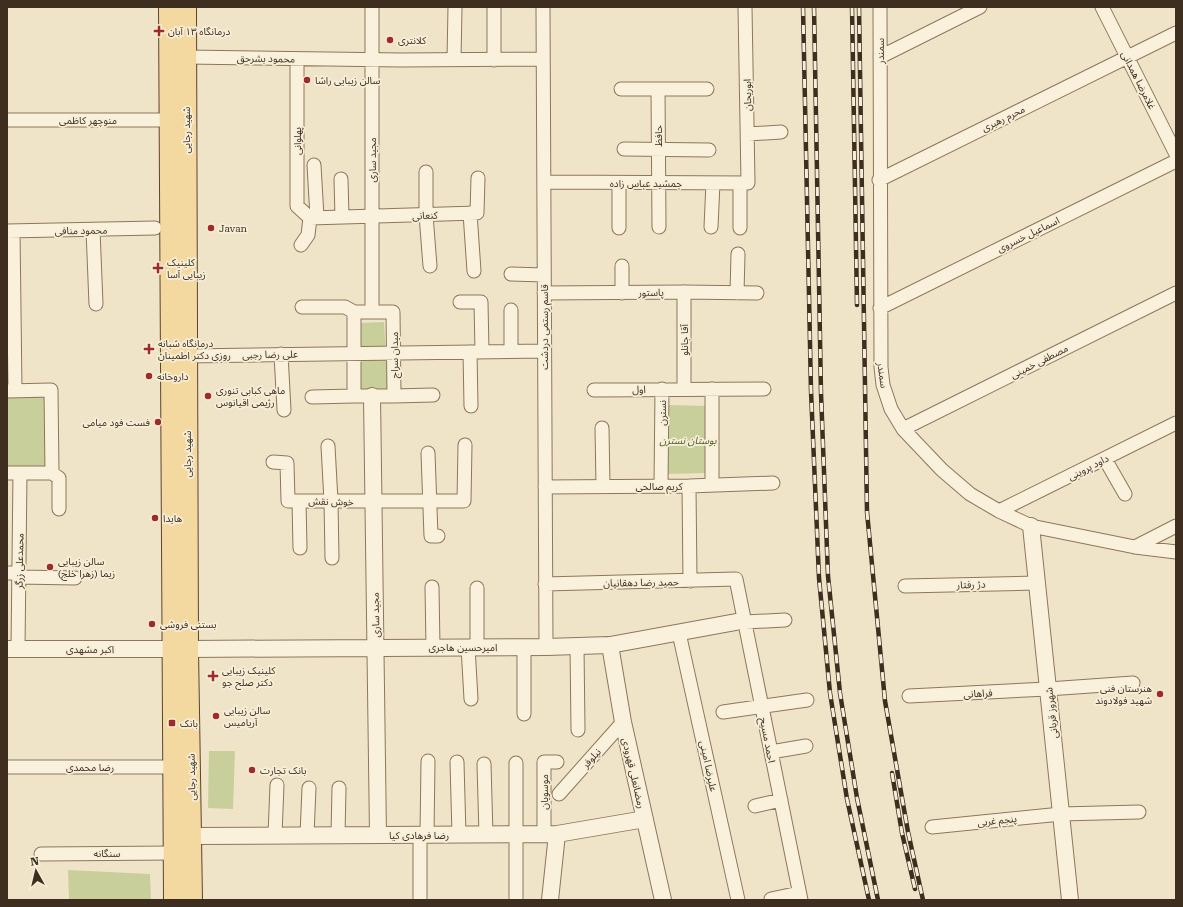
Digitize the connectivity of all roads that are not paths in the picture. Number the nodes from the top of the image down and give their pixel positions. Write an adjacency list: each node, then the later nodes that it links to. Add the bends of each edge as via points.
1 (169, 7): 24 (main road, شهید رجایی)
2 (186, 7): 12 (main road, شهید رجایی)
3 (372, 7): 17 (street, مجید ساری)
4 (455, 7): 18 (street)
5 (494, 7): 19 (street)
6 (543, 7): 16 (street, قاسم رستمی دردشت)
7 (745, 7): 26 (street, ابوریحان)
8 (880, 7): 13 (street, سمندر)
9 (980, 7): 13 (street)
10 (1102, 7): 14 (street, غلامرضا همدانی)
11 (1176, 33): 14 (street, محرم رهبری)
12 (186, 57): 15 (street, محمود بشرحق); 81 (main road, شهید رجایی)
13 (880, 57): 36 (street, سمندر)
14 (1127, 57): 30 (street, غلامرضا همدانی); 36 (street, محرم رهبری)
15 (297, 59): 17 (street, محمود بشرحق); 46 (street, پهلوانی, via 297,206)
16 (544, 59): 19 (street); 37 (street, قاسم رستمی دردشت)
17 (372, 60): 18 (street, محمود بشرحق); 44 (street, مجید ساری)
18 (454, 60): 19 (street)
19 (494, 60)
20 (621, 89): 21 (street)
21 (658, 89): 22 (street); 28 (street, حافظ)
22 (707, 89)
23 (7, 120): 24 (street, منوچهر کاظمی)
24 (170, 120): 146 (main road, شهید رجایی)
25 (781, 132): 26 (street)
26 (748, 134): 41 (street, ابوریحان)
27 (624, 149): 28 (street)
28 (658, 150): 29 (street); 38 (street, حافظ)
29 (710, 150)
30 (1176, 154)
31 (1176, 161): 70 (street, اسماعیل خسروی)
32 (314, 165): 46 (street)
33 (426, 172): 43 (street)
34 (478, 178): 42 (street)
35 (341, 179): 45 (street)
36 (880, 180): 70 (street, سمندر)
37 (544, 182): 39 (street, جمشید عباس زاده); 60 (street, قاسم رستمی دردشت)
38 (658, 182): 39 (street, جمشید عباس زاده); 40 (street, جمشید عباس زاده); 47 (street, حافظ)
39 (619, 183): 50 (street)
40 (713, 183): 41 (street, جمشید عباس زاده); 48 (street)
41 (744, 183): 51 (street)
42 (474, 213): 43 (street, کنعانی); 58 (street)
43 (426, 215): 44 (street, کنعانی); 56 (street)
44 (372, 216): 45 (street, کنعانی); 73 (street, مجید ساری)
45 (342, 217): 46 (street, کنعانی)
46 (313, 218): 54 (street, via 308,235)
47 (659, 227)
48 (711, 227)
49 (155, 228): 52 (street, محمود منافی)
50 (619, 228)
51 (740, 228)
52 (94, 230): 53 (street, محمود منافی); 68 (street)
53 (10, 231): 74 (street)
54 (301, 245)
55 (738, 254): 63 (street)
56 (430, 266)
57 (622, 266): 62 (street)
58 (474, 271)
59 (511, 274): 60 (street)
60 (544, 275): 66 (street, قاسم رستمی دردشت)
61 (684, 292): 62 (street, پاستور); 63 (street, پاستور); 84 (street, آقا جانلو)
62 (622, 293): 66 (street, پاستور)
63 (737, 293): 64 (street, پاستور)
64 (757, 293)
65 (1176, 293): 97 (street, مصطفی خمینی)
66 (544, 294): 75 (street, قاسم رستمی دردشت)
67 (460, 302): 76 (street, via 481,302)
68 (96, 304)
69 (302, 307): 72 (street, میدان سراج, via 345,307)
70 (880, 308): 97 (street, سمندر, via 883,385 891,409)
71 (511, 310): 77 (street)
72 (354, 312): 73 (street, میدان سراج); 78 (street)
73 (372, 312): 79 (street, میدان سراج, via 393,312)
74 (11, 313): 87 (street)
75 (544, 351): 77 (street); 111 (street, قاسم رستمی دردشت)
76 (476, 352): 77 (street); 79 (street); 93 (street)
77 (511, 352)
78 (354, 353): 79 (street, علی رضا رجبی); 80 (street, علی رضا رجبی); 90 (street)
79 (394, 353): 92 (street, میدان سراج)
80 (282, 354): 81 (street, علی رضا رجبی); 94 (street)
81 (187, 356): 146 (main road, شهید رجایی)
82 (712, 388): 84 (street, اول); 85 (street, اول); 108 (street)
83 (662, 389): 84 (street, اول); 86 (street, اول); 107 (street, نسترن)
84 (684, 389)
85 (764, 389)
86 (594, 390)
87 (11, 391): 105 (street, via 51,390)
88 (433, 395): 92 (street)
89 (312, 396): 90 (street)
90 (354, 396): 91 (street)
91 (372, 396): 92 (street); 116 (street, مجید ساری)
92 (394, 396)
93 (471, 406)
94 (284, 410)
95 (1174, 427): 101 (street, داود پروینی)
96 (602, 428): 109 (street)
97 (902, 429): 118 (street, سمندر, via 970,494)
98 (465, 445): 114 (street, خوش نقش, via 464,501)
99 (328, 446): 115 (street)
100 (428, 453): 114 (street)
101 (1105, 458): 112 (street); 118 (street, داود پروینی)
102 (273, 462): 113 (street, via 287,463)
103 (7, 473): 104 (street)
104 (20, 473): 105 (street); 126 (street, محمدعلی زرگر)
105 (52, 473): 117 (street, via 59,478)
106 (773, 483): 108 (street, کریم صالحی)
107 (661, 485): 109 (street, کریم صالحی); 110 (street, کریم صالحی)
108 (712, 485): 110 (street, کریم صالحی)
109 (603, 486): 111 (street, کریم صالحی)
110 (689, 486): 129 (street)
111 (545, 487): 131 (street, قاسم رستمی دردشت)
112 (1125, 494)
113 (293, 501): 115 (street, خوش نقش); 123 (street)
114 (430, 501): 116 (street, خوش نقش); 121 (street, via 430,536)
115 (332, 502): 116 (street, خوش نقش); 125 (street)
116 (374, 502): 144 (street, مجید ساری)
117 (59, 509)
118 (999, 511): 119 (street, سمندر)
119 (1031, 526): 122 (street, سمندر); 130 (street, شهروز قربانی)
120 (1176, 526): 122 (street)
121 (438, 536)
122 (1135, 547): 124 (street, سمندر)
123 (300, 548)
124 (1176, 552)
125 (332, 558)
126 (15, 574): 127 (street); 145 (street, محمدعلی زرگر)
127 (75, 578)
128 (736, 579): 129 (street, حمید رضا دهقانیان); 136 (street, احمد مسیح)
129 (690, 581): 131 (street, حمید رضا دهقانیان)
130 (1037, 583): 132 (street, دژ رفتار); 148 (street, شهروز قربانی)
131 (545, 584): 143 (street, قاسم رستمی دردشت)
132 (905, 586)
133 (432, 587): 140 (street)
134 (477, 588): 141 (street)
135 (785, 620): 136 (street, امیرحسین هاجری)
136 (741, 622): 137 (street, امیرحسین هاجری); 152 (street, احمد مسیح)
137 (679, 633): 138 (street, امیرحسین هاجری); 196 (street, علیرضا امینی)
138 (610, 645): 139 (street, امیرحسین هاجری); 155 (street, رمضانعلی قهرودی)
139 (577, 646): 143 (street, امیرحسین هاجری); 156 (street)
140 (434, 647): 141 (street, امیرحسین هاجری); 144 (street, امیرحسین هاجری)
141 (473, 647): 142 (street, امیرحسین هاجری); 150 (street)
142 (524, 647): 143 (street, امیرحسین هاجری); 154 (street)
143 (546, 647)
144 (376, 648): 146 (street, امیرحسین هاجری); 182 (street, مجید ساری)
145 (13, 649): 146 (street, اکبر مشهدی)
146 (181, 649): 165 (main road, شهید رجایی); 185 (main road, شهید رجایی)
147 (1133, 683): 148 (street, فراهانی)
148 (1048, 689): 149 (street, فراهانی); 173 (street, شهروز قربانی)
149 (909, 696)
150 (471, 699)
151 (806, 700): 152 (street)
152 (762, 706): 153 (street); 158 (street, احمد مسیح)
153 (723, 712)
154 (524, 714)
155 (623, 722): 169 (street, نیلوفر); 174 (street, رمضانعلی قهرودی)
156 (578, 730)
157 (806, 746): 158 (street)
158 (771, 752): 170 (street, احمد مسیح)
159 (428, 761): 183 (street)
160 (457, 762): 184 (street)
161 (557, 762): 178 (street, موسویان, via 544,762)
162 (516, 763): 177 (street)
163 (484, 764): 176 (street)
164 (7, 767): 165 (street, رضا محمدی)
165 (174, 767): 186 (main road, شهید رجایی)
166 (277, 785): 179 (street)
167 (309, 788): 180 (street)
168 (339, 788): 181 (street)
169 (559, 794)
170 (781, 800): 171 (street); 188 (street, احمد مسیح)
171 (755, 806)
172 (1139, 812): 173 (street, پنجم غربی)
173 (1061, 814): 175 (street, پنجم غربی); 197 (street, شهروز قربانی)
174 (645, 819): 178 (street, رضا فرهادی کیا); 195 (street, رمضانعلی قهرودی)
175 (932, 827)
176 (486, 834): 177 (street, رضا فرهادی کیا); 184 (street, رضا فرهادی کیا)
177 (515, 834): 178 (street, رضا فرهادی کیا); 193 (street)
178 (550, 834): 194 (street)
179 (275, 835): 180 (street, رضا فرهادی کیا); 185 (street, رضا فرهادی کیا)
180 (307, 835): 181 (street, رضا فرهادی کیا)
181 (338, 835): 182 (street, رضا فرهادی کیا)
182 (378, 835): 183 (street, رضا فرهادی کیا)
183 (423, 835): 184 (street, رضا فرهادی کیا); 192 (street)
184 (459, 835)
185 (192, 836): 191 (main road, شهید رجایی)
186 (174, 852): 187 (street, سنگانه); 190 (main road, شهید رجایی)
187 (41, 854)
188 (800, 896): 189 (street)
189 (771, 899)
190 (174, 900)
191 (192, 900)
192 (420, 900)
193 (516, 900)
194 (550, 900)
195 (663, 900)
196 (738, 900)
197 (1070, 900)

